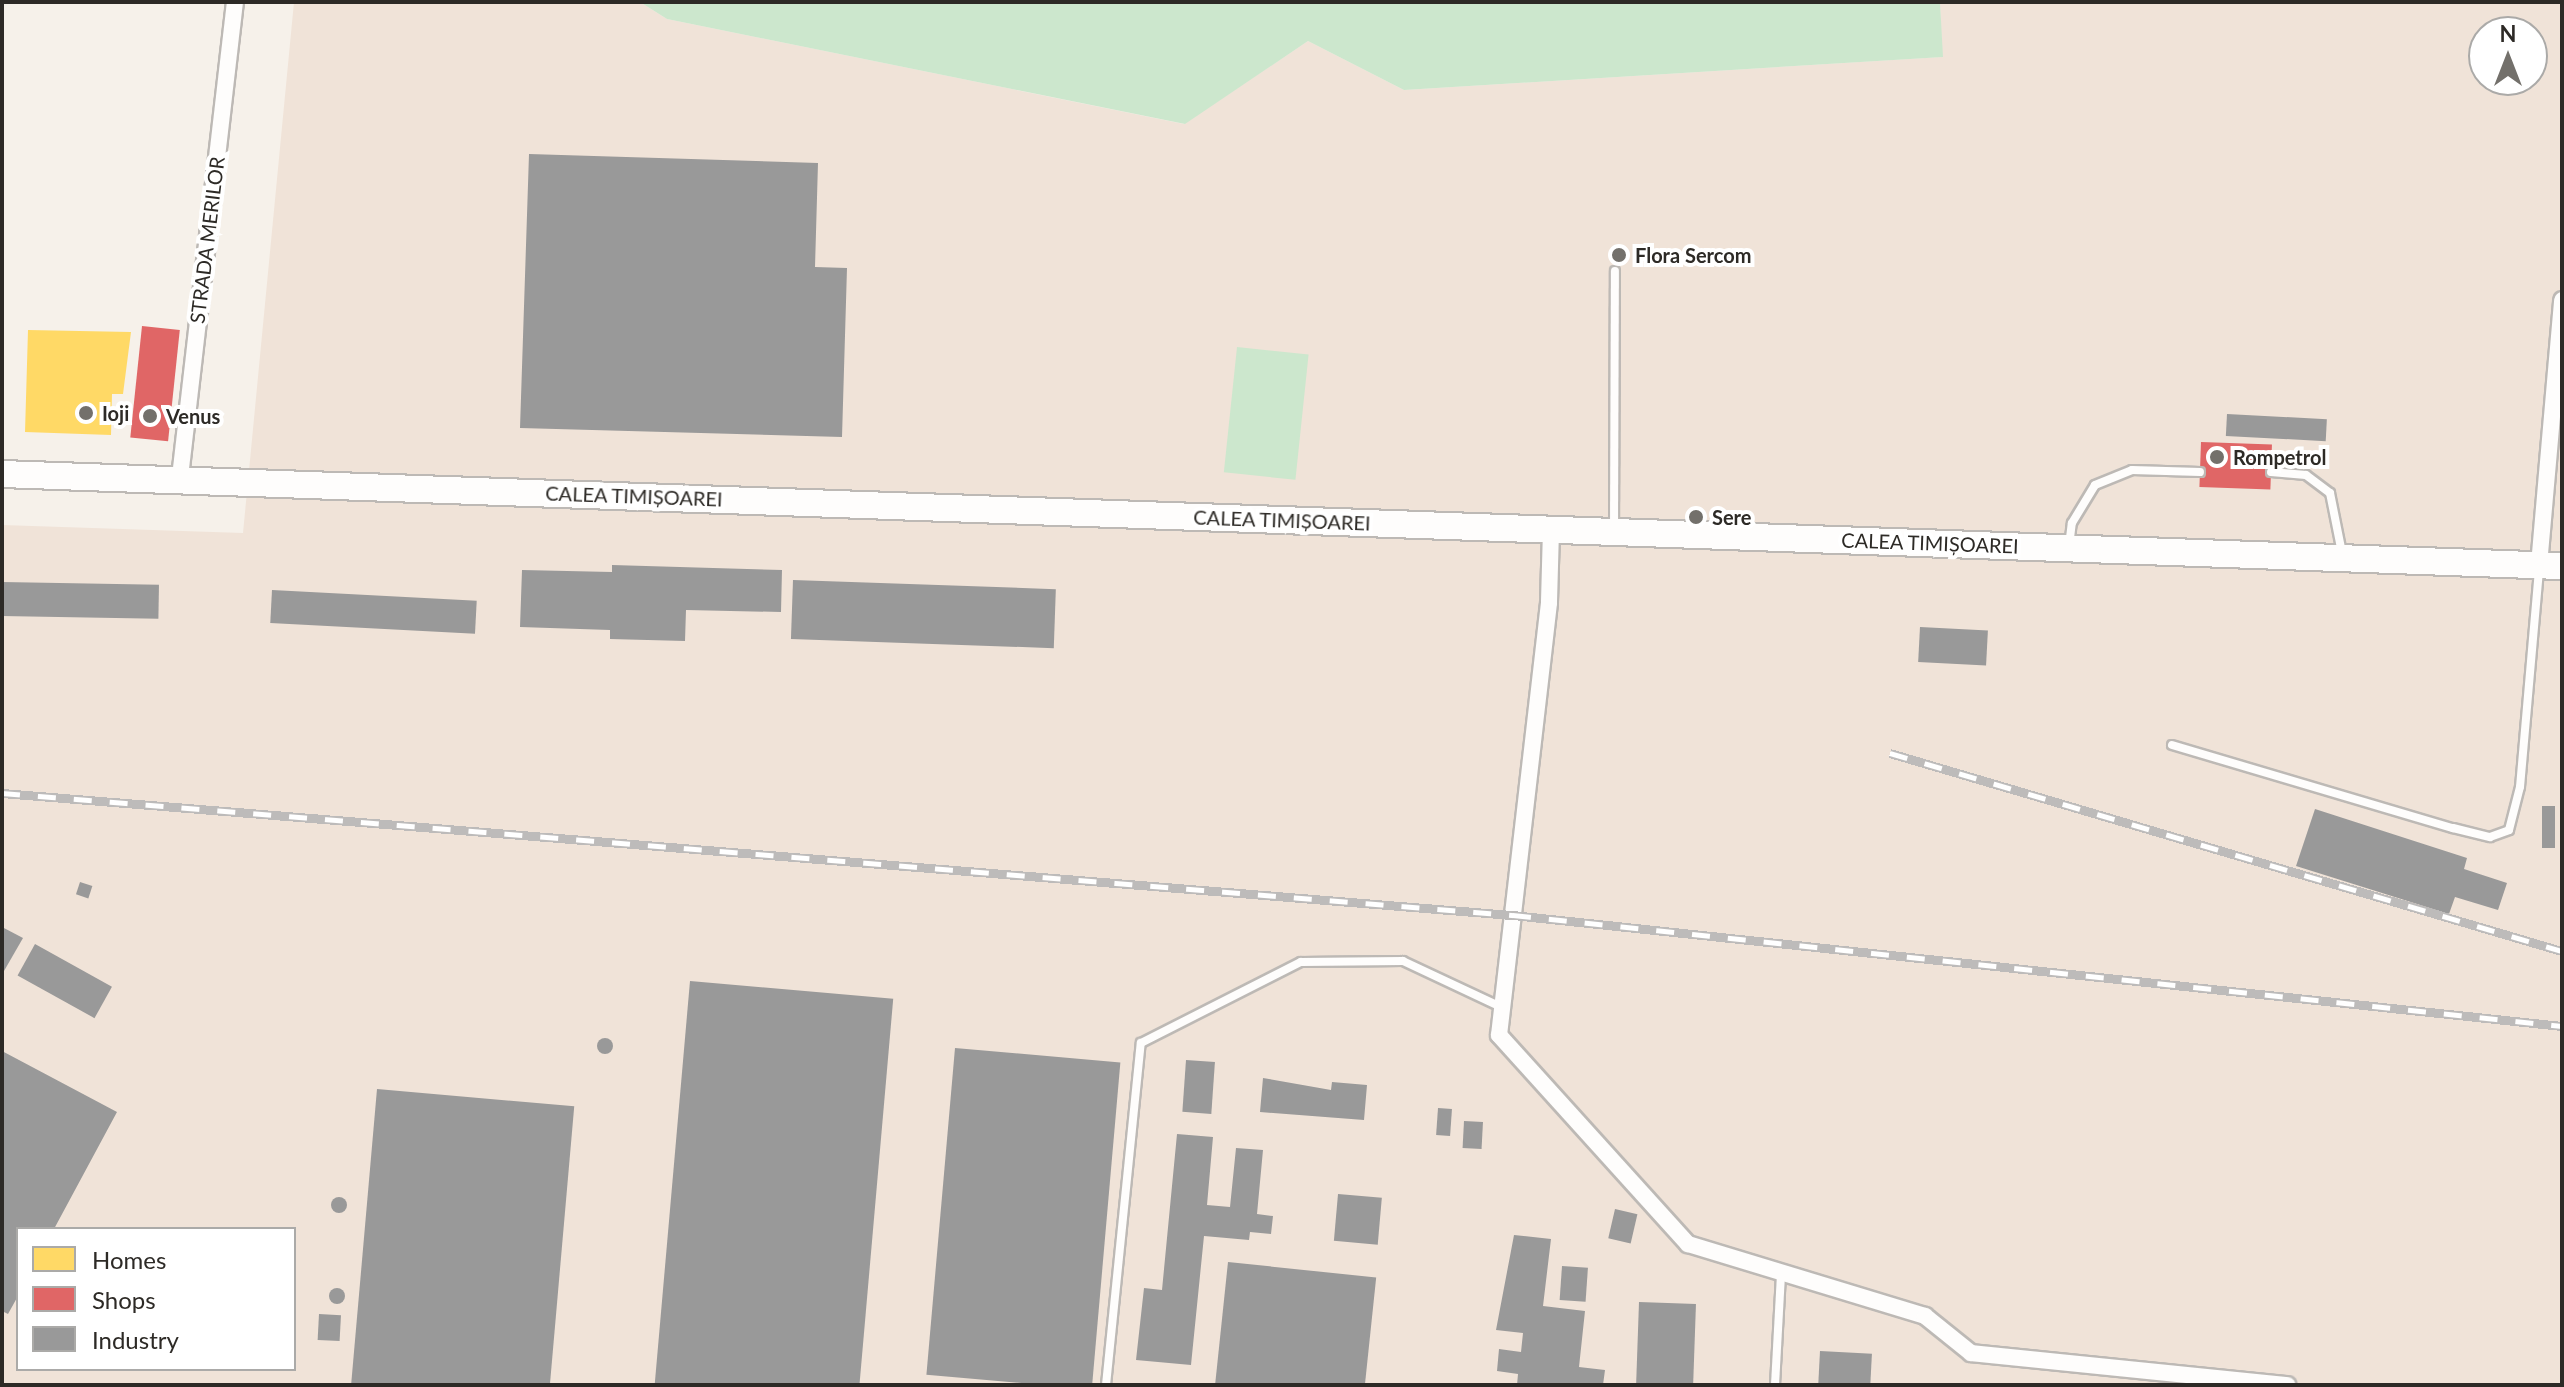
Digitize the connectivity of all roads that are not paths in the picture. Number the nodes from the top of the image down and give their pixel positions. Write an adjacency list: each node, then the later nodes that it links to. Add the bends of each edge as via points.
1 (235, 2): 7 (street, STRADA MERILOR)
2 (1615, 271): 9 (lane)
3 (2562, 300): 12 (street)
4 (2200, 472): 10 (lane, via 2132,470 2095,485 2072,523)
5 (2271, 472): 11 (lane, via 2306,475 2330,493)
6 (2, 474): 7 (main road, CALEA TIMIȘOAREI)
7 (180, 477): 8 (main road, CALEA TIMIȘOAREI)
8 (1551, 530): 9 (main road, CALEA TIMIȘOAREI); 14 (street, via 1549,603)
9 (1614, 532): 10 (main road, CALEA TIMIȘOAREI)
10 (2068, 548): 11 (main road, CALEA TIMIȘOAREI)
11 (2342, 558): 12 (main road, CALEA TIMIȘOAREI)
12 (2551, 565): 13 (lane, via 2520,787 2509,830 2490,837 2453,828)
13 (2172, 745)
14 (1502, 1007): 15 (street, via 1499,1035 1688,1244); 16 (lane, via 1403,961 1301,962 1141,1043)
15 (1781, 1275): 17 (lane); 18 (street, via 1925,1316 1971,1353)
16 (1106, 1385)
17 (1775, 1385)
18 (2287, 1385)

